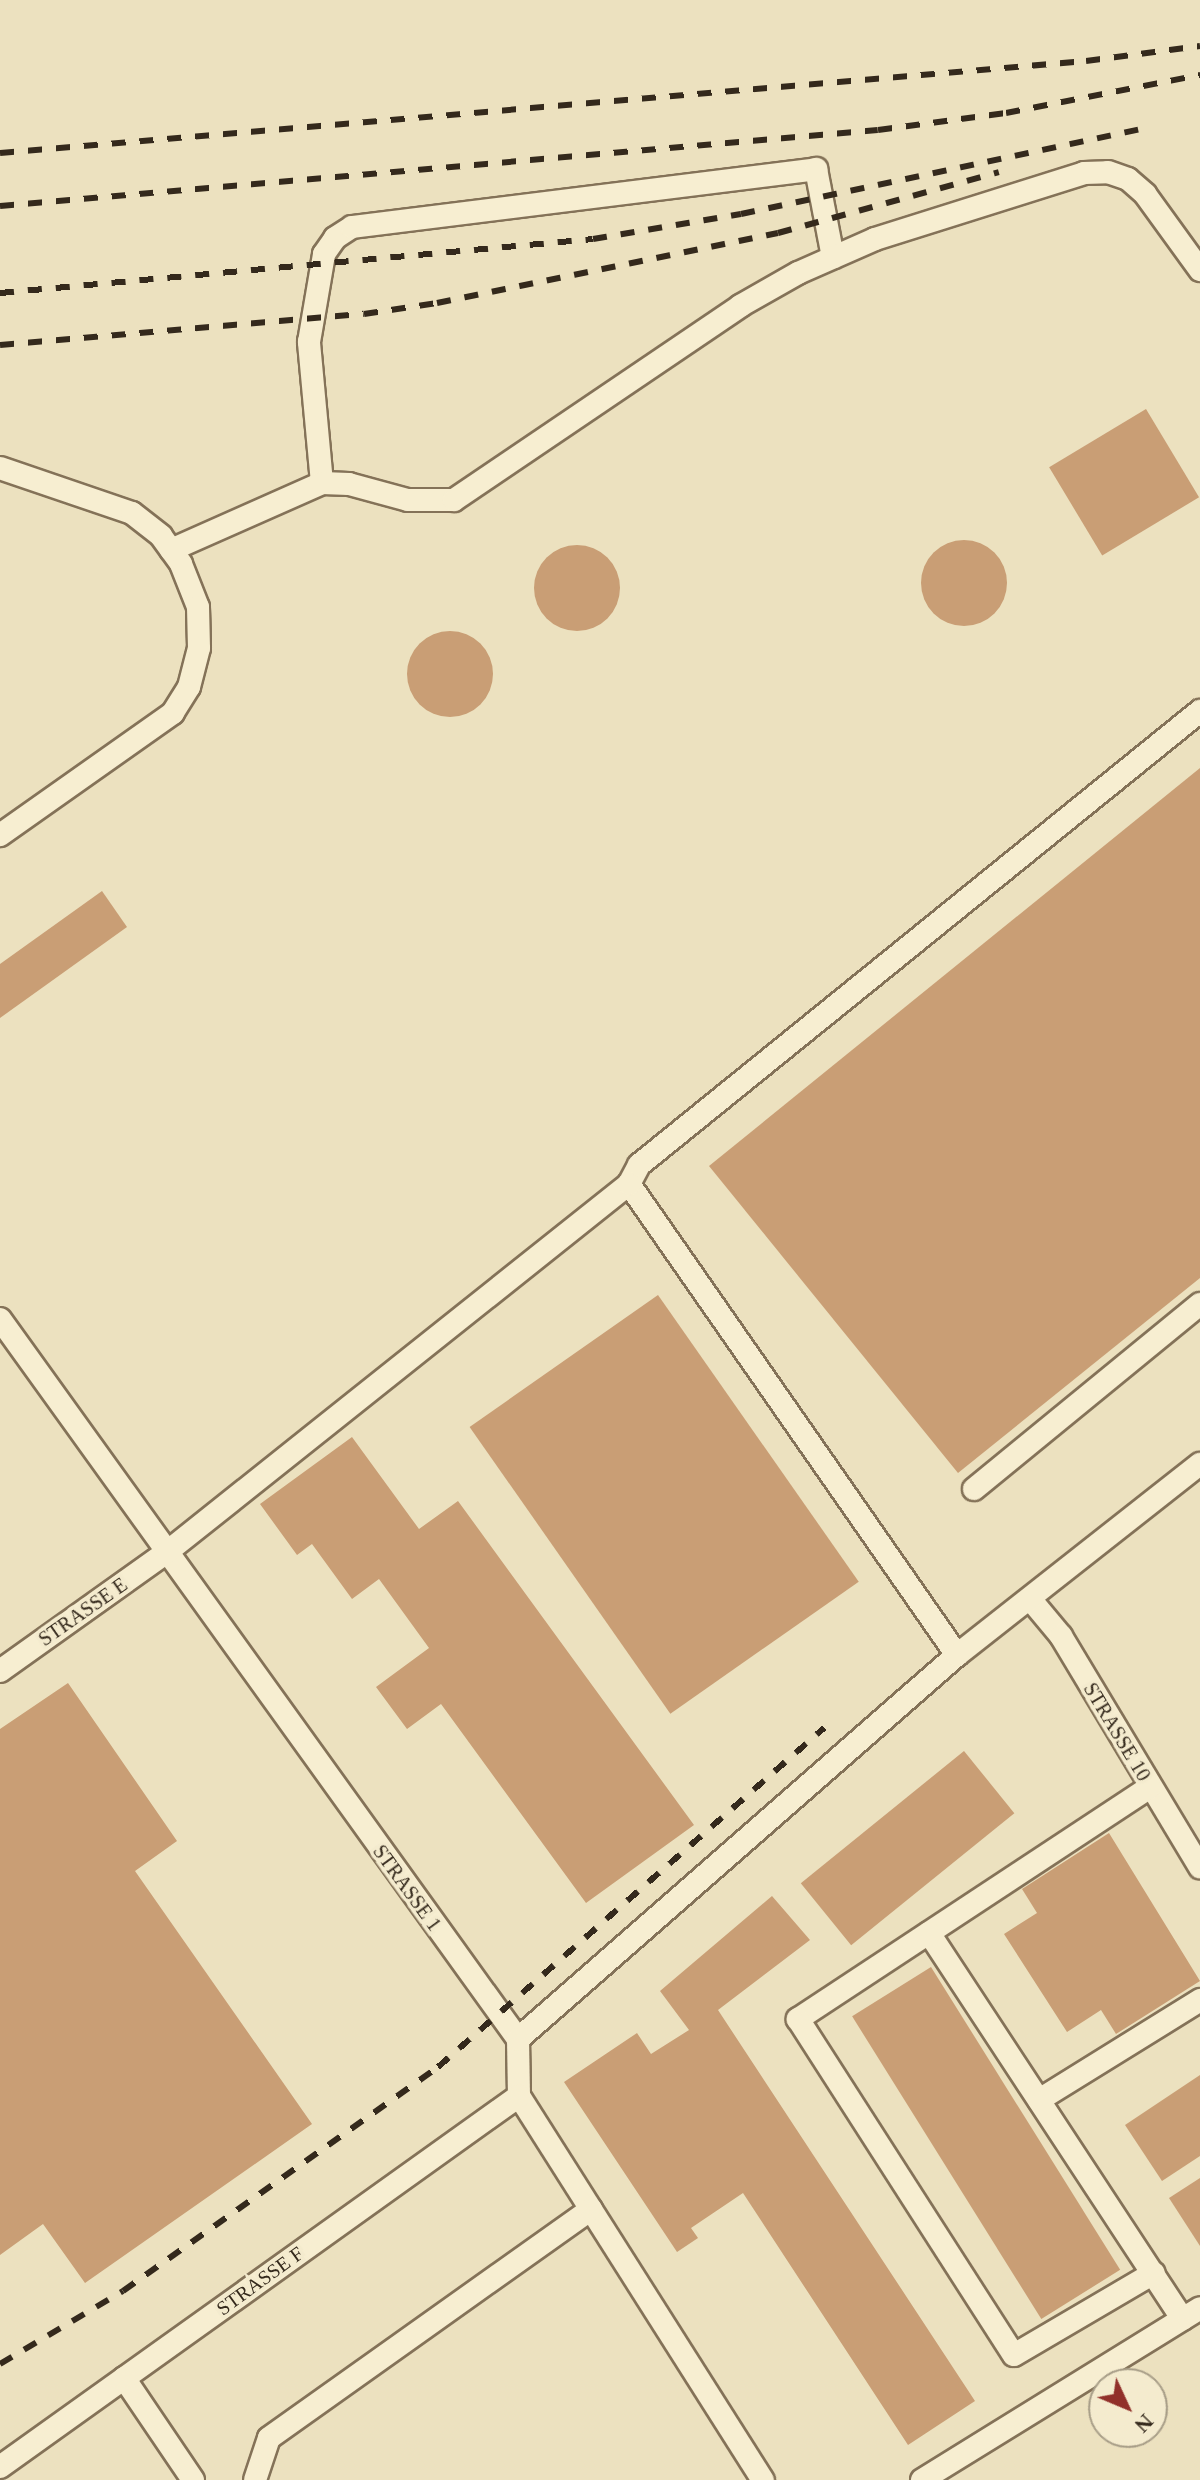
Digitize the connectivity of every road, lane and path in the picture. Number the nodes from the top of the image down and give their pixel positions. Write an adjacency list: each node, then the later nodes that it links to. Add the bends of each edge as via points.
1 (833, 257): 2 (lane, via 1084,173 1108,172 1128,179 1145,194); 4 (lane, via 740,306 454,500 408,500 349,484); 4 (lane, via 816,169 352,227 324,254 309,342)
2 (1200, 270)
3 (0, 468): 5 (lane, via 132,513)
4 (322, 483): 5 (lane)
5 (171, 550): 7 (lane, via 198,607 199,648 189,687 173,713)
6 (1200, 711): 8 (lane, STRASSE E, via 639,1165)
7 (0, 835)
8 (629, 1184): 13 (lane, STRASSE E); 15 (lane)
9 (1200, 1304): 12 (lane)
10 (0, 1319): 13 (lane, STRASSE 1)
11 (1200, 1464): 14 (lane)
12 (974, 1489)
13 (167, 1552): 16 (lane, STRASSE E); 21 (lane, STRASSE 1)
14 (1031, 1600): 15 (lane); 17 (lane, STRASSE 10, via 1061,1636)
15 (957, 1655): 21 (lane)
16 (0, 1671)
17 (1150, 1787): 18 (lane, STRASSE 10); 19 (lane)
18 (1200, 1867)
19 (929, 1933): 23 (lane); 25 (lane, via 798,2019 1014,2355)
20 (1200, 2000): 23 (lane)
21 (518, 2039): 22 (lane)
22 (519, 2096): 24 (lane); 27 (lane, STRASSE F)
23 (1039, 2100): 25 (lane)
24 (591, 2209): 30 (lane, via 269,2438); 31 (lane)
25 (1154, 2273): 26 (lane)
26 (1192, 2313): 32 (lane)
27 (124, 2378): 28 (lane, STRASSE F); 29 (lane)
28 (0, 2467)
29 (193, 2480)
30 (255, 2480)
31 (763, 2480)
32 (922, 2480)

